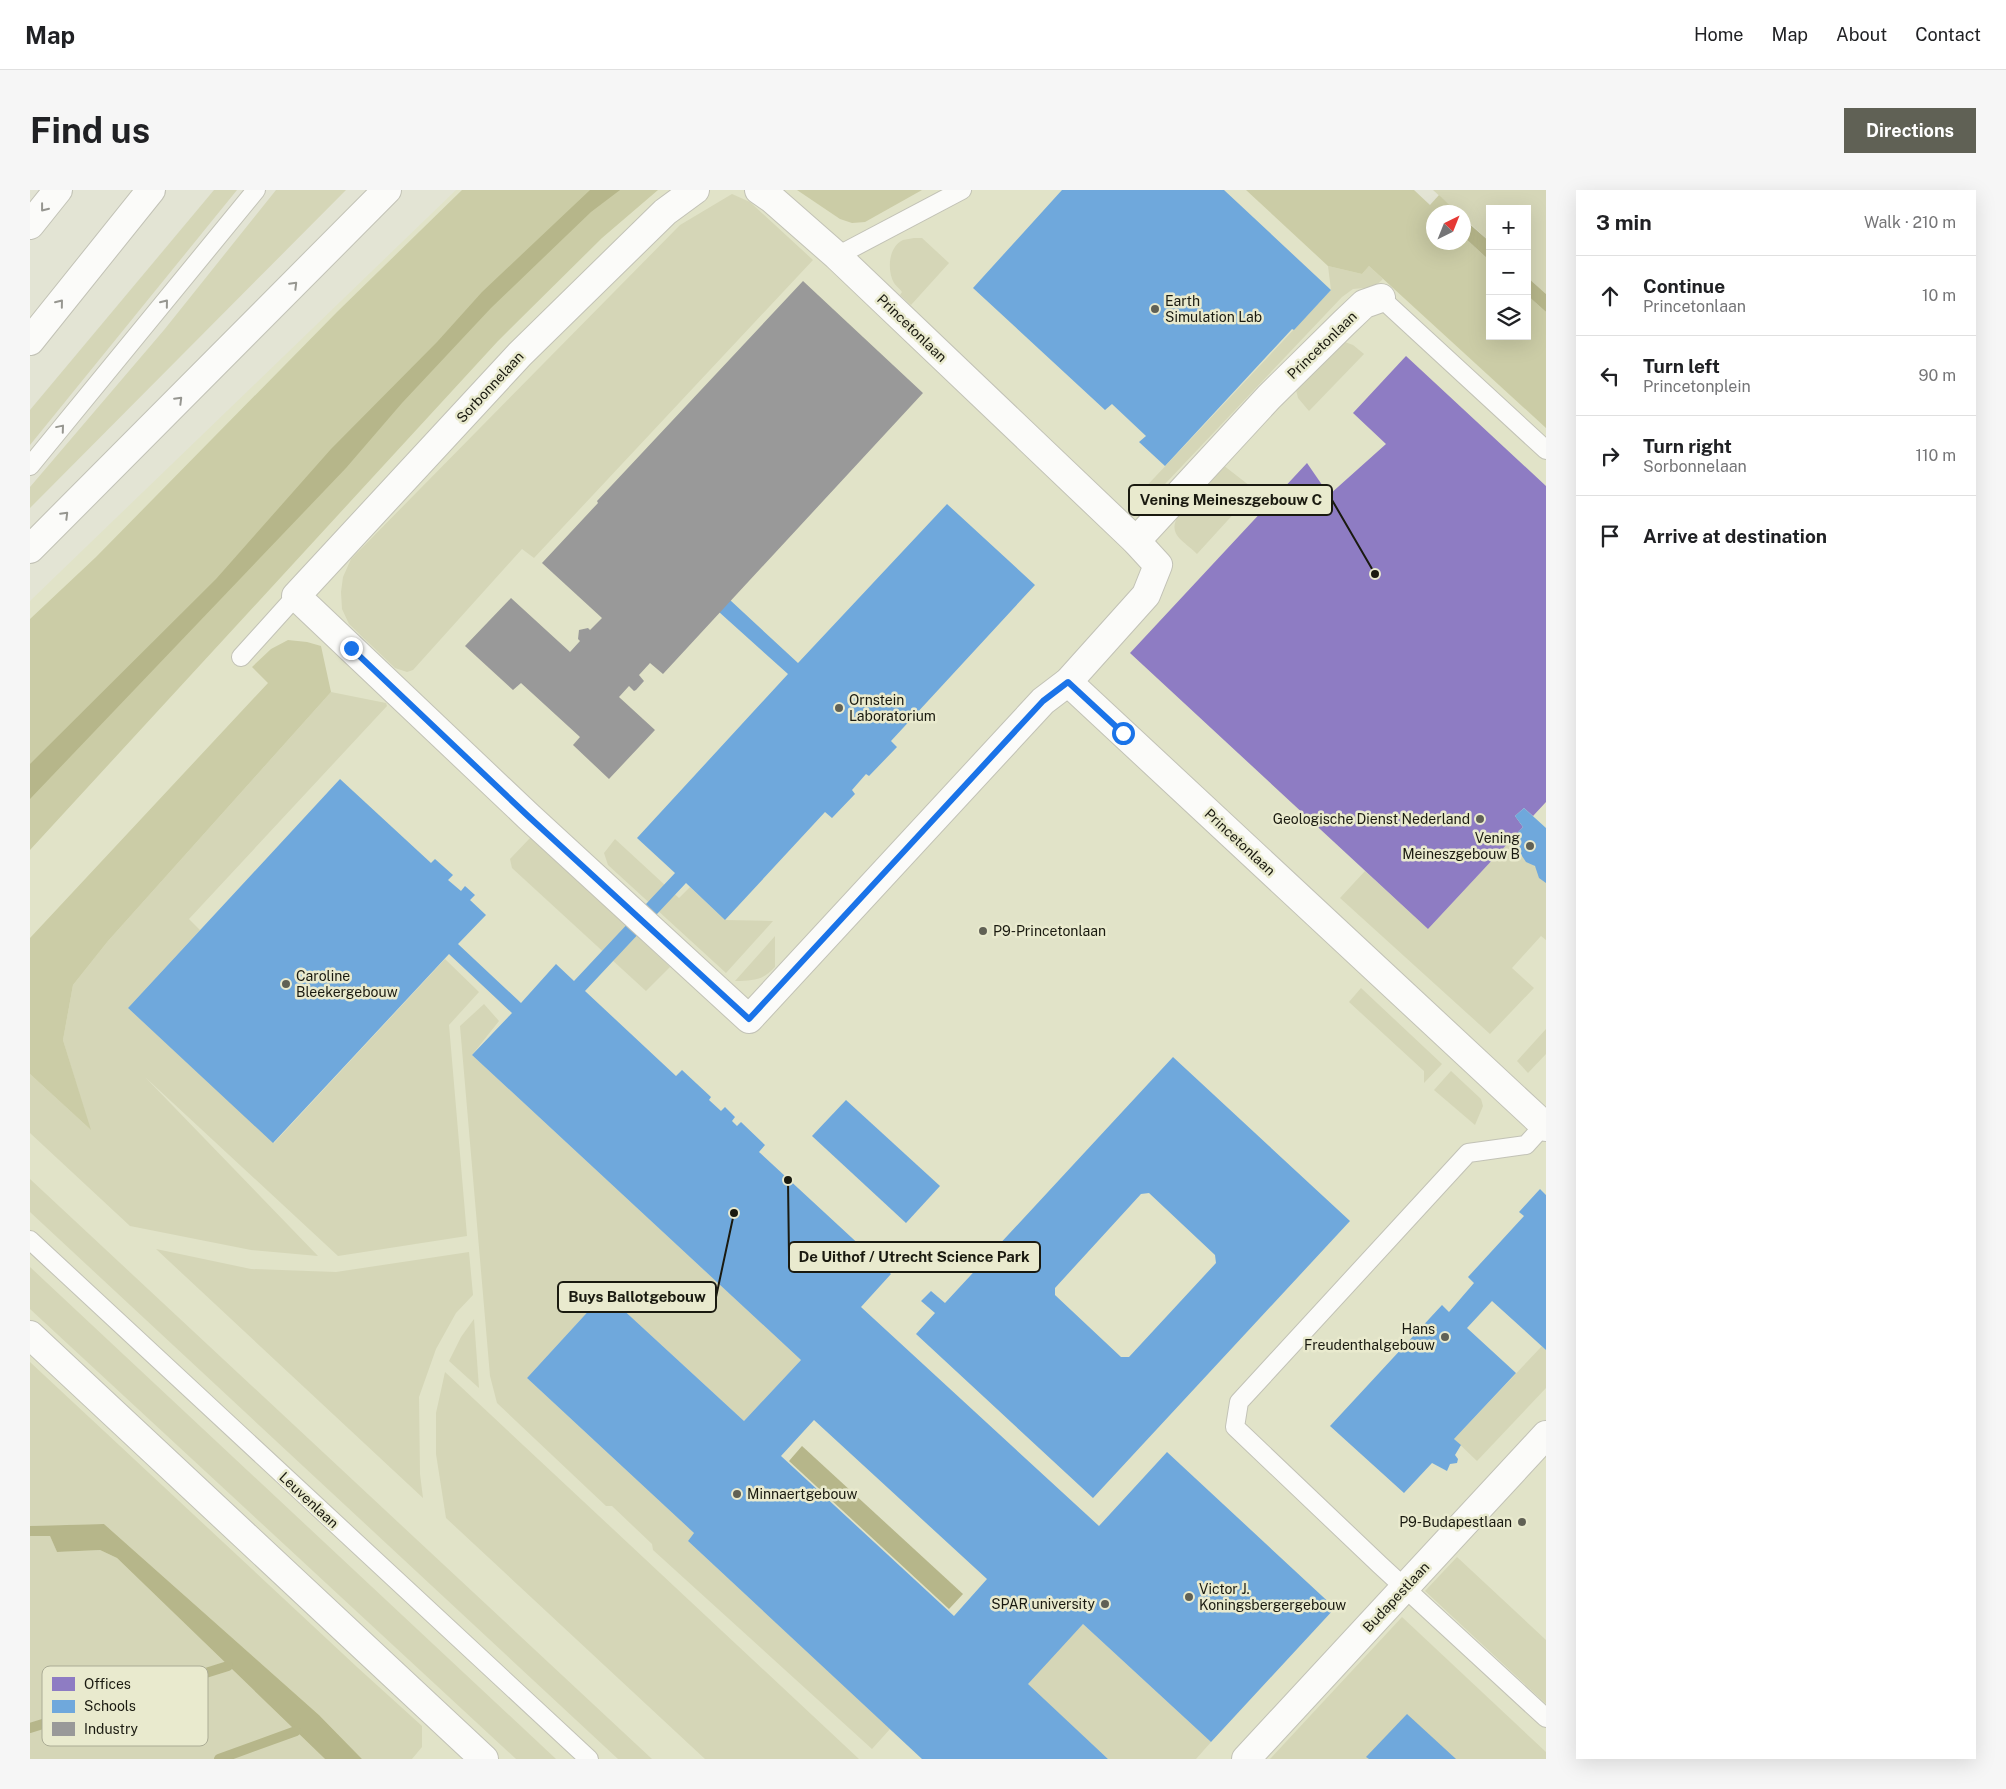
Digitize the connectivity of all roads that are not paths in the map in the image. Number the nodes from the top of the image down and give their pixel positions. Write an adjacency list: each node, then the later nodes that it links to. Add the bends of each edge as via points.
1 (58, 190): 8 (main road, one-way to 8)
2 (151, 190): 11 (main road, one-way to 2)
3 (256, 190): 13 (lane, one-way to 3)
4 (387, 190): 15 (main road, one-way to 4)
5 (695, 190): 16 (main road, Sorbonnelaan, via 665,212 520,354)
6 (962, 190): 9 (lane)
7 (765, 195): 9 (main road, Princetonlaan)
8 (30, 225)
9 (837, 256): 14 (main road, Princetonlaan)
10 (1382, 298): 12 (lane, Princetonlaan); 14 (main road, Princetonlaan, via 1364,304 1269,397)
11 (30, 341)
12 (1546, 450)
13 (30, 466)
14 (1136, 541): 18 (main road, Princetonlaan, via 1158,566 1146,595)
15 (30, 549)
16 (296, 596): 17 (lane, Sorbonnelaan); 18 (main road, via 749,1019 1043,701)
17 (240, 657)
18 (1068, 682): 19 (main road, Princetonlaan)
19 (1545, 1126): 23 (lane, via 1526,1145 1468,1153 1238,1402 1235,1427)
20 (30, 1240): 26 (lane, Leuvenlaan)
21 (30, 1335): 25 (main road)
22 (1546, 1435): 23 (main road, Budapestlaan)
23 (1405, 1588): 24 (lane); 27 (main road, Budapestlaan)
24 (1546, 1718)
25 (484, 1759)
26 (589, 1759)
27 (1246, 1759)

